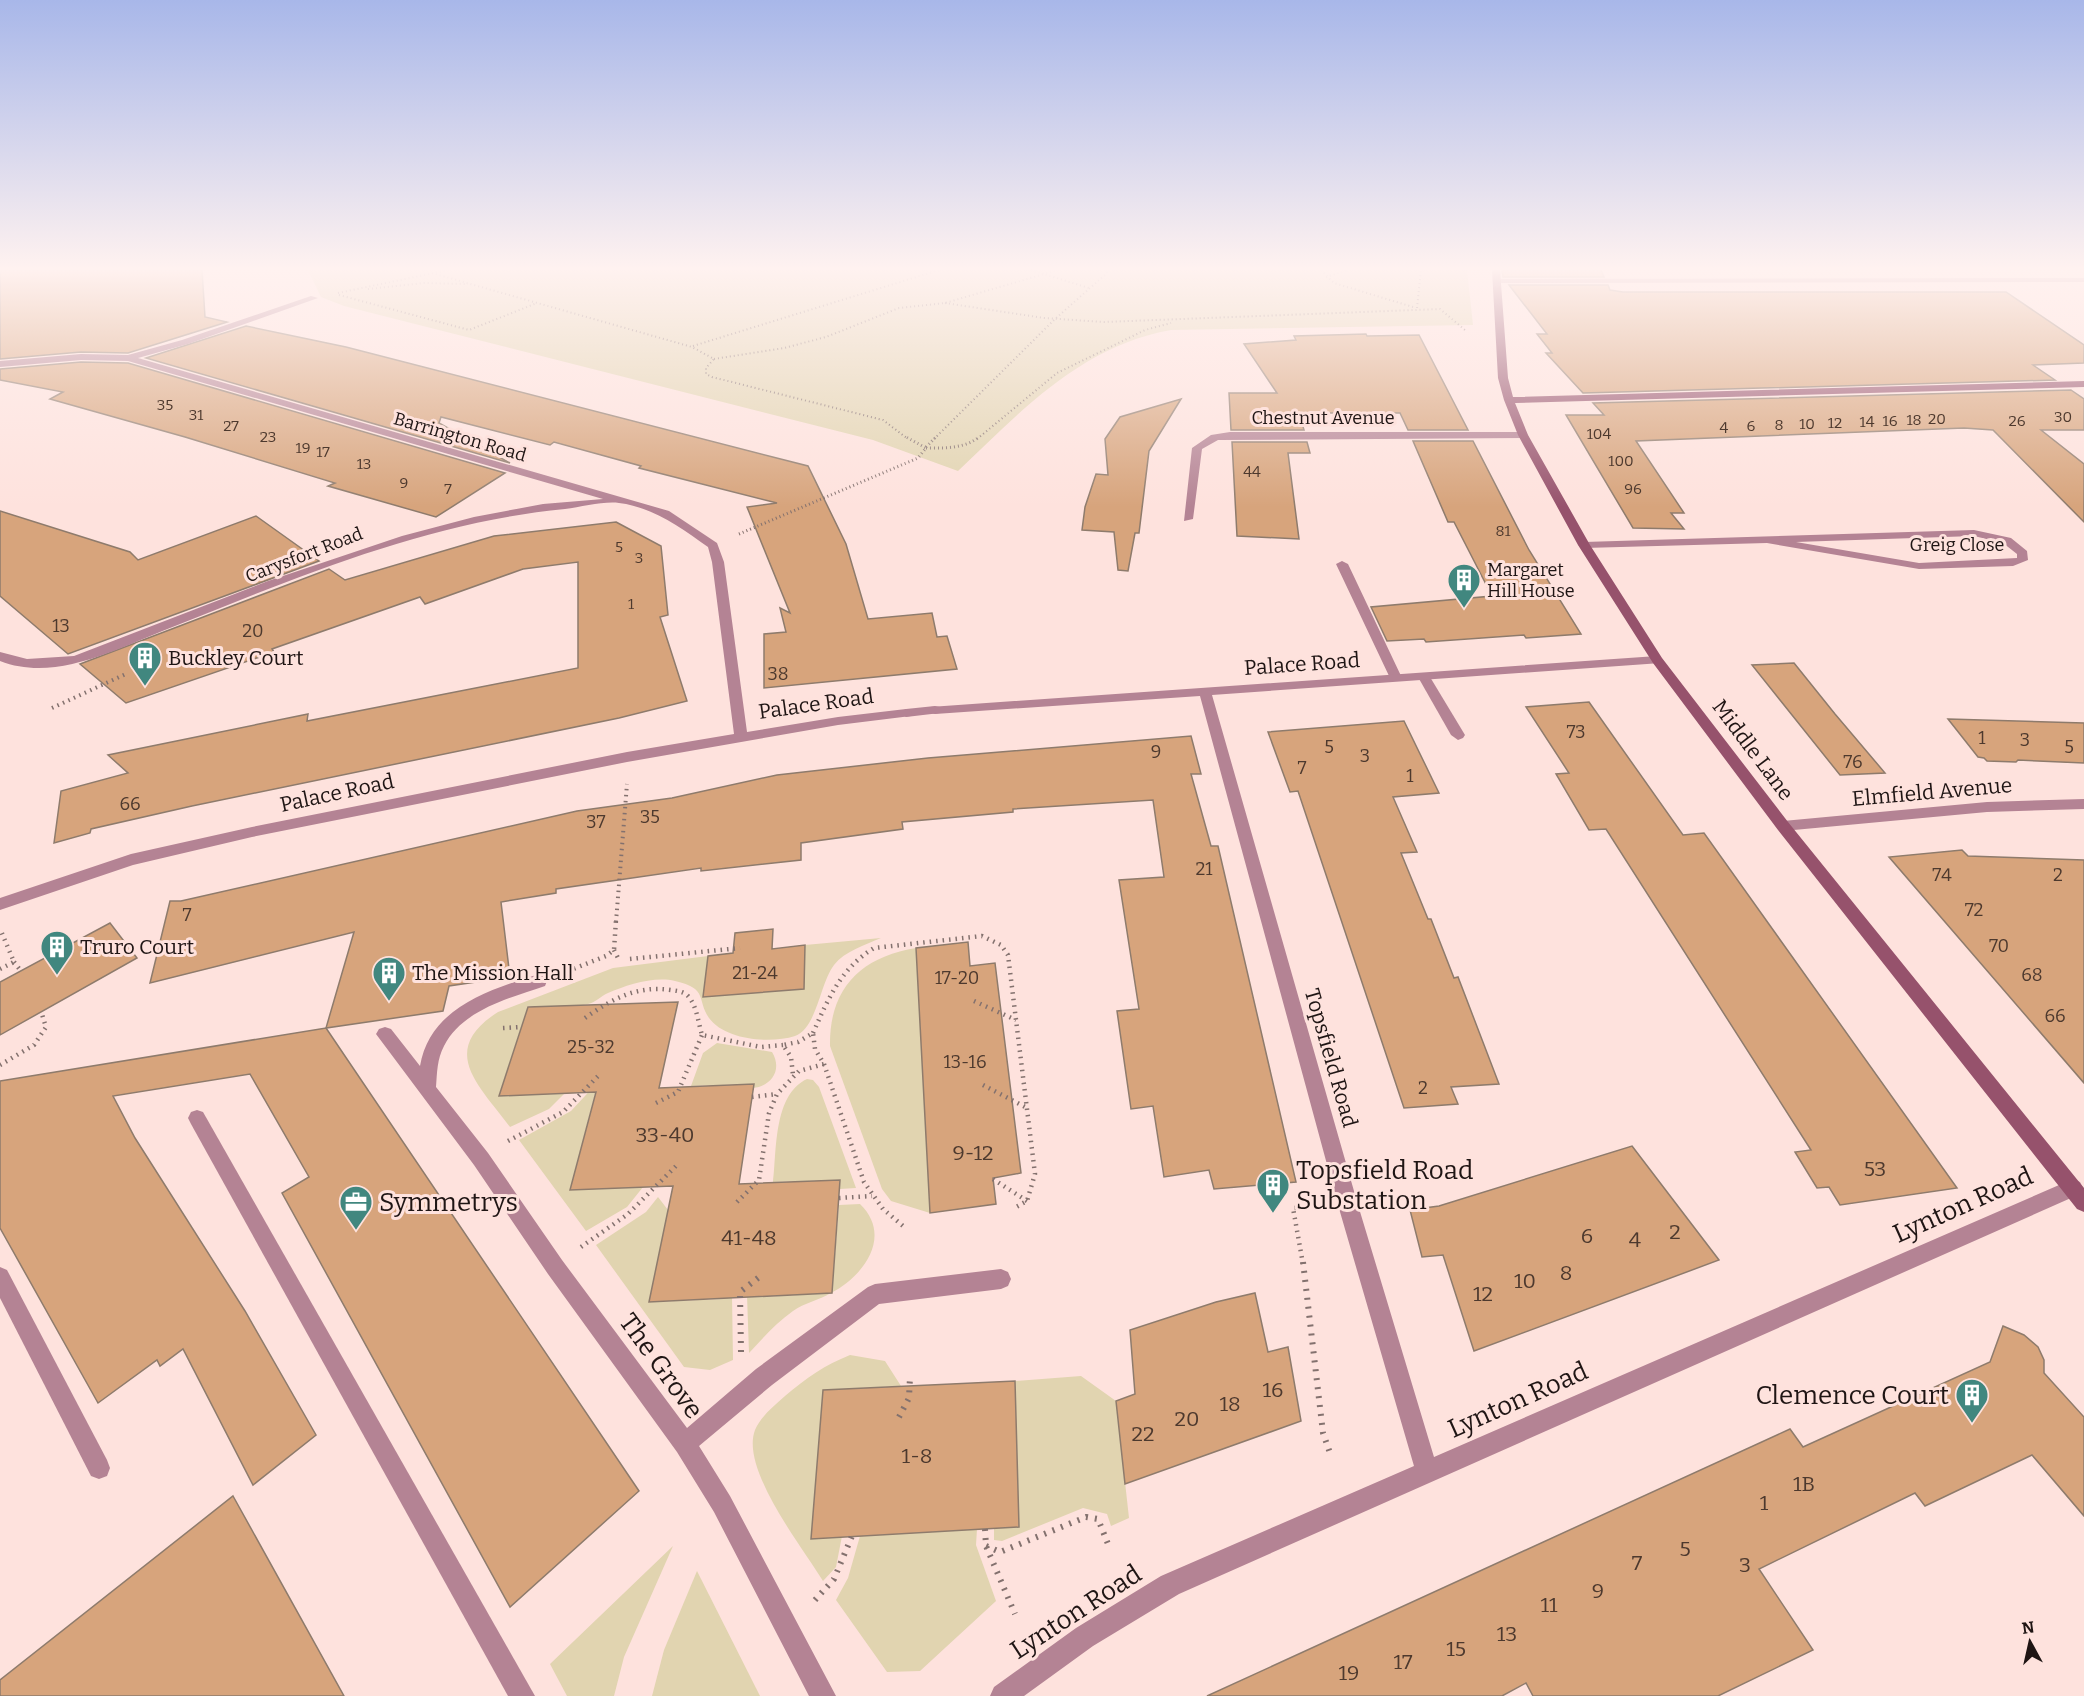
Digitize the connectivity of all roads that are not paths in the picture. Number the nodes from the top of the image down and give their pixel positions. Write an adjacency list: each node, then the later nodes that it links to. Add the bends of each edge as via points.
1 (160, 349): 3 (street)
2 (1501, 349): 6 (street, Middle Lane)
3 (128, 358): 4 (street, Barrington Road, via 81,357); 8 (street, Barrington Road)
4 (0, 364)
5 (2084, 384): 6 (street)
6 (1509, 400): 7 (street, Middle Lane)
7 (1523, 435): 11 (street, Chestnut Avenue, via 1215,437 1197,448); 13 (street, Middle Lane)
8 (557, 482): 9 (street, Barrington Road); 10 (street, via 556,495)
9 (629, 500): 10 (street, Carysfort Road); 21 (street, Barrington Road, via 665,513 713,545)
10 (538, 507): 15 (street, Carysfort Road, via 368,549 76,660 47,664)
11 (1188, 519)
12 (1771, 541): 12 (street, Greig Close, via 1983,533 2007,540 2023,553 2022,560 2013,563 1919,566); 13 (street, Greig Close)
13 (1584, 545): 16 (street, Middle Lane)
14 (1342, 564): 18 (street)
15 (0, 656)
16 (1657, 660): 17 (street, Palace Road); 23 (street, Middle Lane)
17 (1424, 676): 18 (street, Palace Road); 20 (street)
18 (1396, 678): 19 (street, Palace Road)
19 (1205, 692): 21 (street, Palace Road, via 934,710); 34 (street, Topsfield Road, via 1348,1205)
20 (1458, 735)
21 (741, 737): 24 (street, Palace Road, via 241,834 131,860)
22 (2084, 804): 23 (street, Elmfield Avenue, via 1987,807)
23 (1783, 826): 29 (street, Middle Lane)
24 (0, 904)
25 (539, 981): 27 (street, via 479,1001 463,1011 430,1055)
26 (385, 1034): 27 (street, The Grove)
27 (427, 1087): 32 (street, The Grove)
28 (197, 1119): 35 (street)
29 (2078, 1196): 34 (street, Lynton Road)
30 (0, 1276): 33 (street)
31 (1001, 1279): 32 (street, via 875,1294 764,1377)
32 (685, 1444): 36 (street, The Grove, via 722,1504)
33 (99, 1468)
34 (1427, 1470): 37 (street, Lynton Road, via 1170,1585 1058,1653)
35 (522, 1696)
36 (823, 1696)
37 (1004, 1696)

